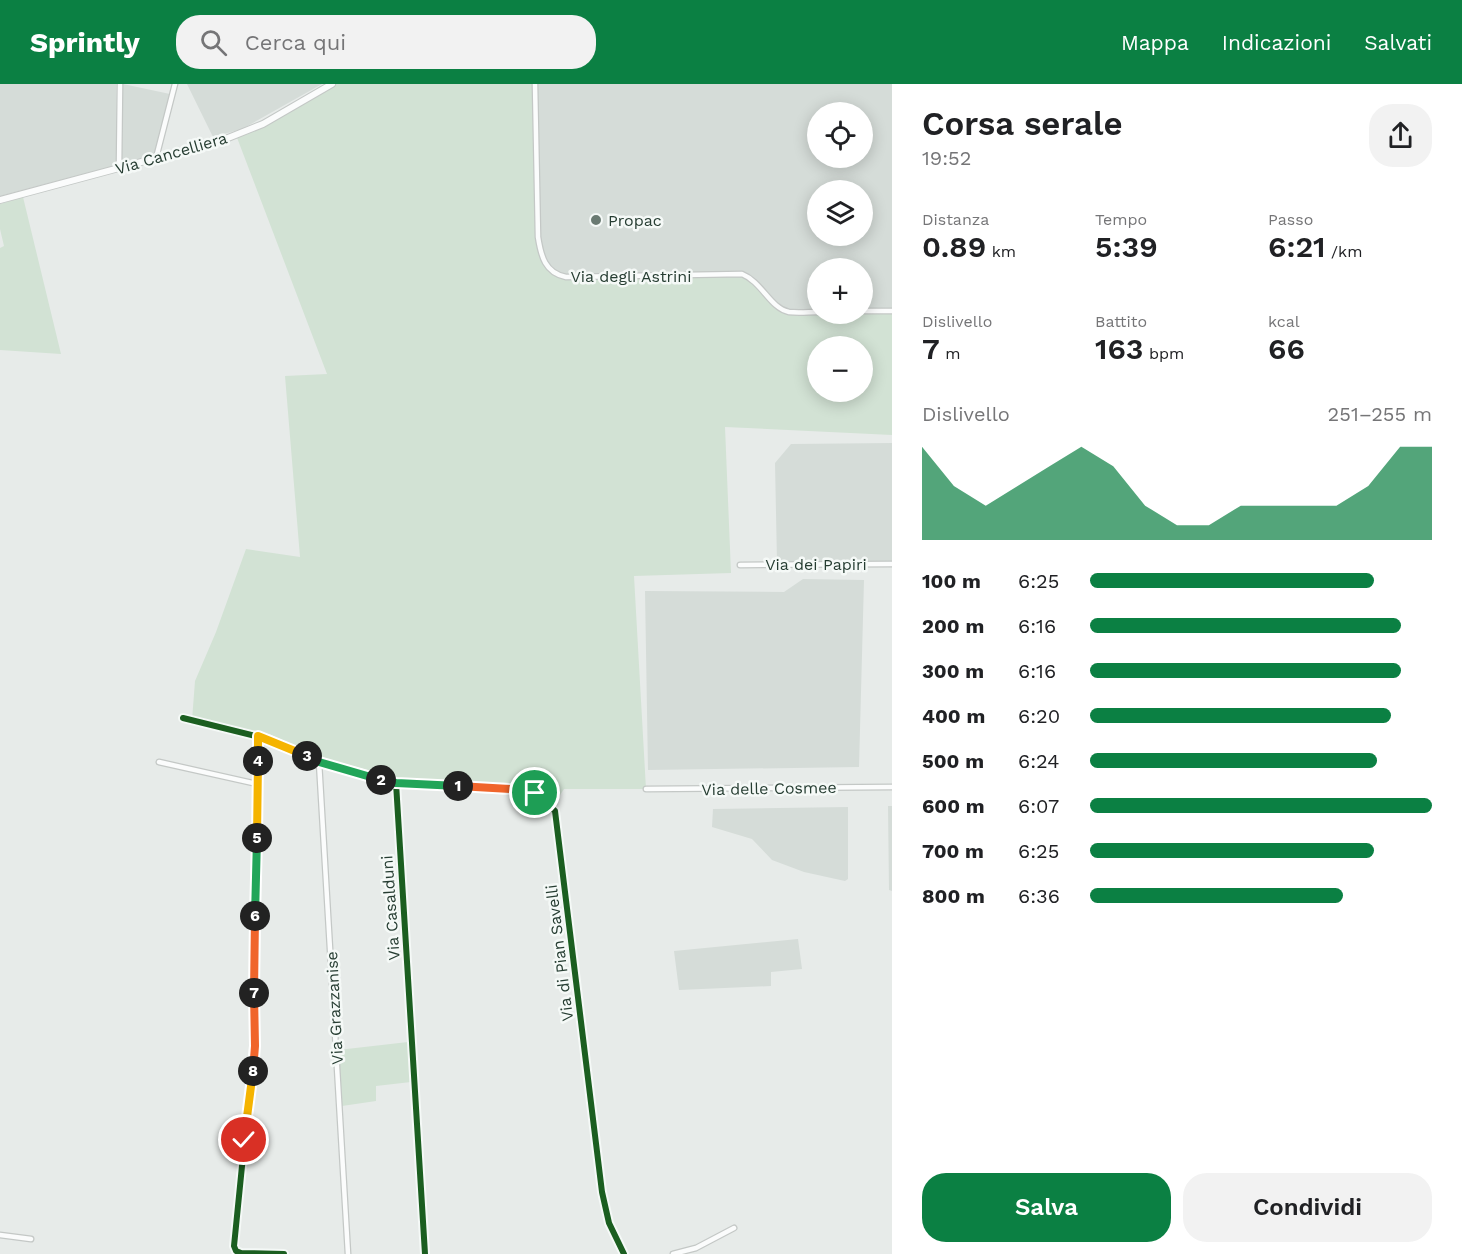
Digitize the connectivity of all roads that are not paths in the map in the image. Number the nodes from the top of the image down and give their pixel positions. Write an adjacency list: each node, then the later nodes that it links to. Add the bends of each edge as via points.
1 (120, 84): 6 (street)
2 (175, 84): 5 (street)
3 (333, 84): 5 (street, Via Cancelliera, via 246,132)
4 (535, 84): 10 (street, Via degli Astrini, via 538,237 543,260 552,272 566,277 742,274 755,281 777,306 790,312)
5 (156, 158): 6 (street, Via Cancelliera)
6 (119, 168): 7 (street, Via Cancelliera)
7 (0, 200)
8 (873, 311): 9 (street)
9 (892, 311)
10 (807, 312)
11 (892, 564): 12 (street, Via dei Papiri)
12 (740, 565)
13 (183, 718): 14 (street)
14 (258, 736): 16 (street); 18 (street)
15 (159, 762): 18 (street)
16 (319, 762): 17 (street); 25 (street, Via Grazzanise)
17 (396, 783): 26 (street, Via Casalduni); 27 (street, Via di Pian Savelli, via 530,791 555,811 602,1192 609,1223)
18 (257, 784): 24 (street, via 255,1046 234,1246 241,1253)
19 (892, 787): 20 (street, Via delle Cosmee)
20 (646, 789)
21 (734, 1228): 28 (street, via 696,1248)
22 (0, 1235): 23 (street)
23 (31, 1239)
24 (284, 1254)
25 (348, 1254)
26 (425, 1254)
27 (624, 1254)
28 (673, 1254)

